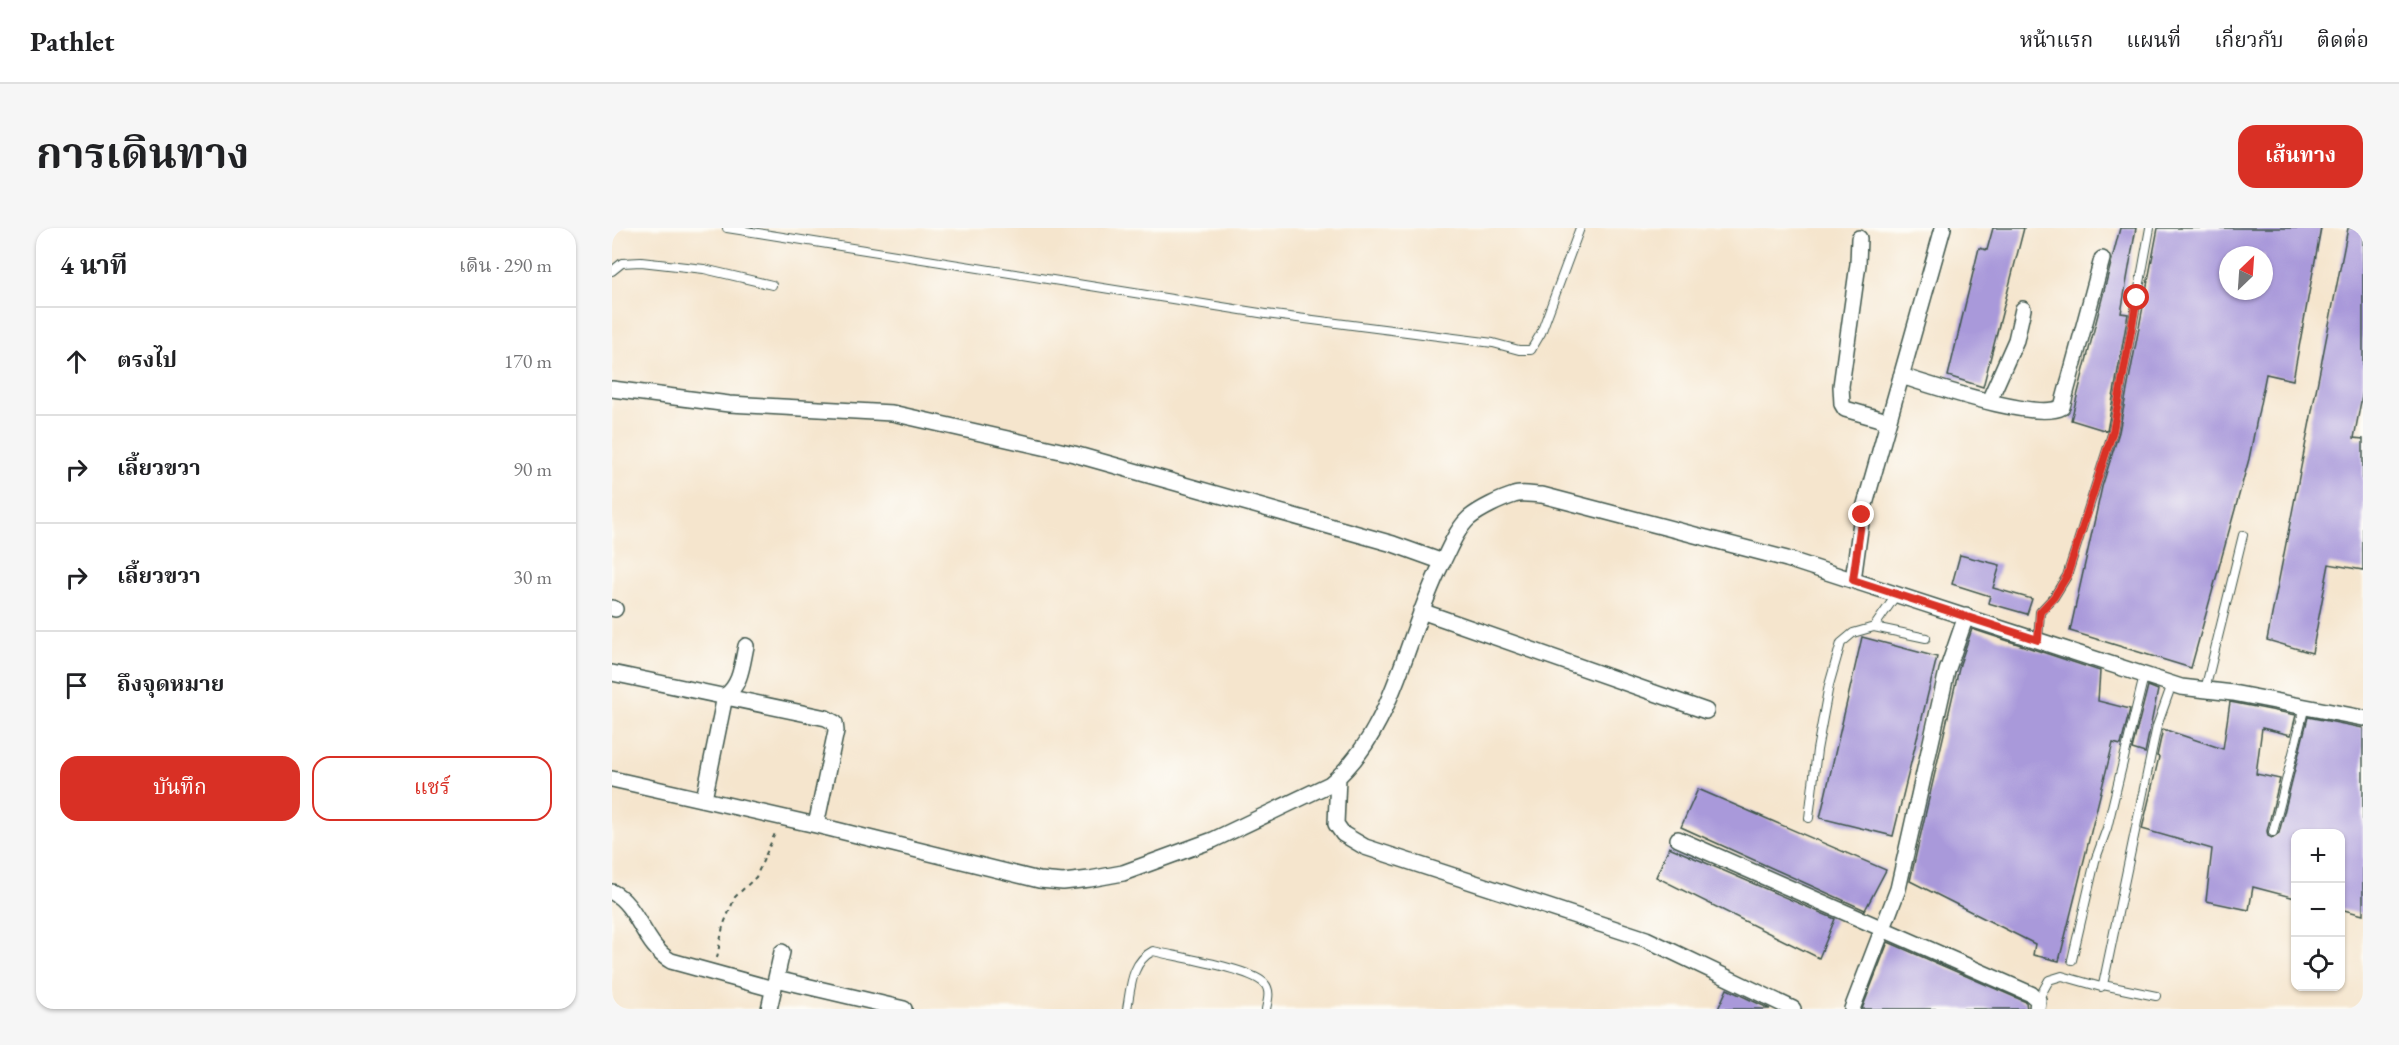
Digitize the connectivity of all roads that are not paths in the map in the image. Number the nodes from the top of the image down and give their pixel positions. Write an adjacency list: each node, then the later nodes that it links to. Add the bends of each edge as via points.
1 (727, 228): 5 (lane)
2 (1580, 228): 5 (lane, via 1531,350 1266,314)
3 (1944, 228): 11 (street)
4 (2150, 228): 23 (lane, via 2113,431 2067,576 2040,612)
5 (743, 229)
6 (1859, 238): 14 (street, via 1842,404 1845,410)
7 (2102, 259): 13 (street, via 2062,408 2045,411)
8 (612, 272): 9 (lane, via 622,263 641,262 704,269)
9 (772, 285)
10 (2023, 309): 13 (street, via 2016,340)
11 (1901, 376): 13 (street); 14 (street)
12 (612, 389): 16 (street, via 729,404 892,412 1074,454 1393,544)
13 (1989, 401)
14 (1887, 421): 17 (street, via 1862,515)
15 (2242, 535): 28 (lane)
16 (1443, 562): 17 (street, via 1469,518 1516,494 1542,495); 19 (street)
17 (1853, 580): 18 (street)
18 (1897, 593): 20 (street); 21 (lane)
19 (1421, 611): 31 (street); 33 (street, via 1377,727 1360,754)
20 (1966, 616): 23 (street); 41 (street, via 1947,672 1905,865)
21 (1874, 627): 22 (lane); 36 (lane, via 1853,633 1841,643 1817,750)
22 (1926, 638)
23 (2038, 640): 26 (street)
24 (746, 646): 29 (street, via 740,675 733,691)
25 (612, 673): 29 (street)
26 (2144, 676): 27 (street); 43 (lane)
27 (2172, 684): 28 (street); 45 (lane, via 2157,726)
28 (2205, 690): 30 (street)
29 (725, 696): 35 (street); 37 (street, via 835,723)
30 (2305, 706): 32 (street); 38 (lane)
31 (1706, 711)
32 (2363, 718)
33 (1338, 777): 37 (street, via 1213,840 1123,873 1063,882 1039,880); 52 (street, via 1336,824 1343,834 1365,847 1646,939)
34 (612, 779): 35 (street)
35 (704, 799): 37 (street)
36 (1809, 818)
37 (816, 825)
38 (2274, 832)
39 (1678, 839): 41 (street)
40 (612, 892): 44 (street, via 627,905 659,954 671,961)
41 (1884, 929): 47 (street, via 2031,994); 53 (street)
42 (782, 952): 44 (street)
43 (2072, 960)
44 (775, 984): 48 (street); 49 (street)
45 (2103, 985): 46 (lane); 47 (lane, via 2062,976 2049,980)
46 (2156, 996)
47 (2037, 1005)
48 (769, 1009)
49 (904, 1009)
50 (1127, 1009): 51 (lane, via 1135,970 1142,957 1153,951 1249,974 1265,983 1269,993)
51 (1266, 1009)
52 (1793, 1009)
53 (1852, 1009)

